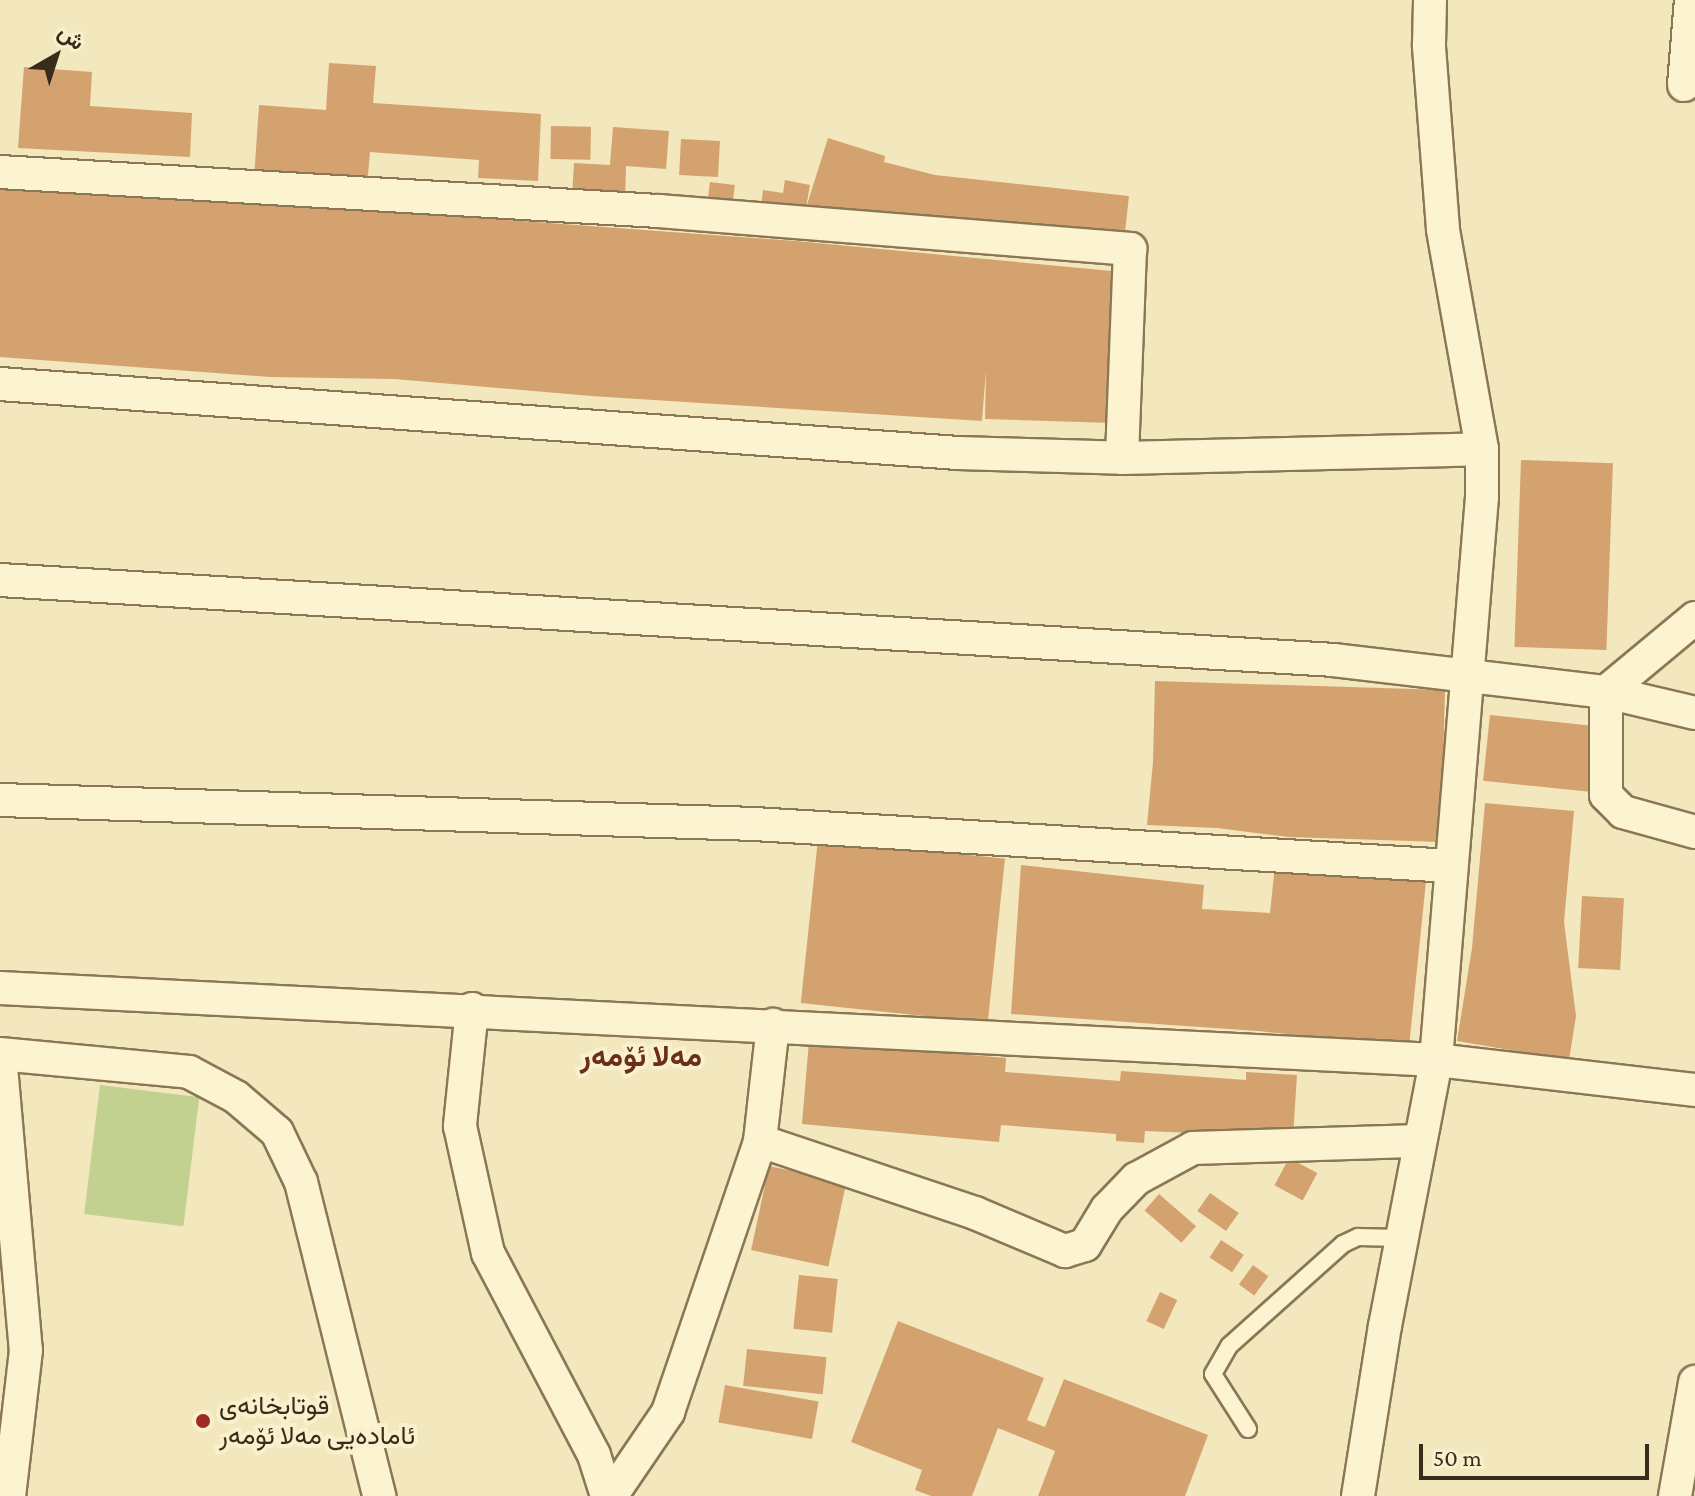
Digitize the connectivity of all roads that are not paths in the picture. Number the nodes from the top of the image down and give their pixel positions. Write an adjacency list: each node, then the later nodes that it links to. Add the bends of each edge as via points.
1 (1430, 0): 6 (street, via 1443,229)
2 (1691, 0): 3 (street)
3 (1684, 85)
4 (0, 172): 7 (street, via 659,211 1130,249)
5 (0, 384): 7 (street, via 958,453)
6 (1482, 449): 7 (street); 10 (street)
7 (1122, 458)
8 (0, 580): 10 (street, via 1333,660)
9 (1695, 618): 11 (street)
10 (1468, 678): 11 (street); 15 (street)
11 (1606, 692): 12 (street); 14 (street, via 1606,795 1623,812)
12 (1695, 713)
13 (0, 800): 15 (street, via 754,824)
14 (1695, 832)
15 (1450, 866): 20 (street)
16 (0, 988): 17 (street)
17 (472, 1009): 18 (street); 29 (street, via 460,1126 488,1253 594,1455)
18 (773, 1025): 20 (street); 22 (street)
19 (0, 1054): 27 (street, via 26,1350); 28 (street, via 189,1072 236,1097 277,1132 301,1182)
20 (1436, 1060): 21 (street); 23 (street)
21 (1695, 1090)
22 (760, 1141): 23 (street, via 975,1213 1065,1251 1085,1245 1107,1209 1136,1179 1193,1148); 29 (street, via 668,1412)
23 (1420, 1141): 24 (street)
24 (1401, 1238): 26 (lane, via 1358,1237 1343,1244 1229,1346 1213,1374); 30 (street)
25 (1695, 1382): 31 (street)
26 (1248, 1429)
27 (9, 1496)
28 (379, 1496)
29 (609, 1496)
30 (1358, 1496)
31 (1675, 1496)

